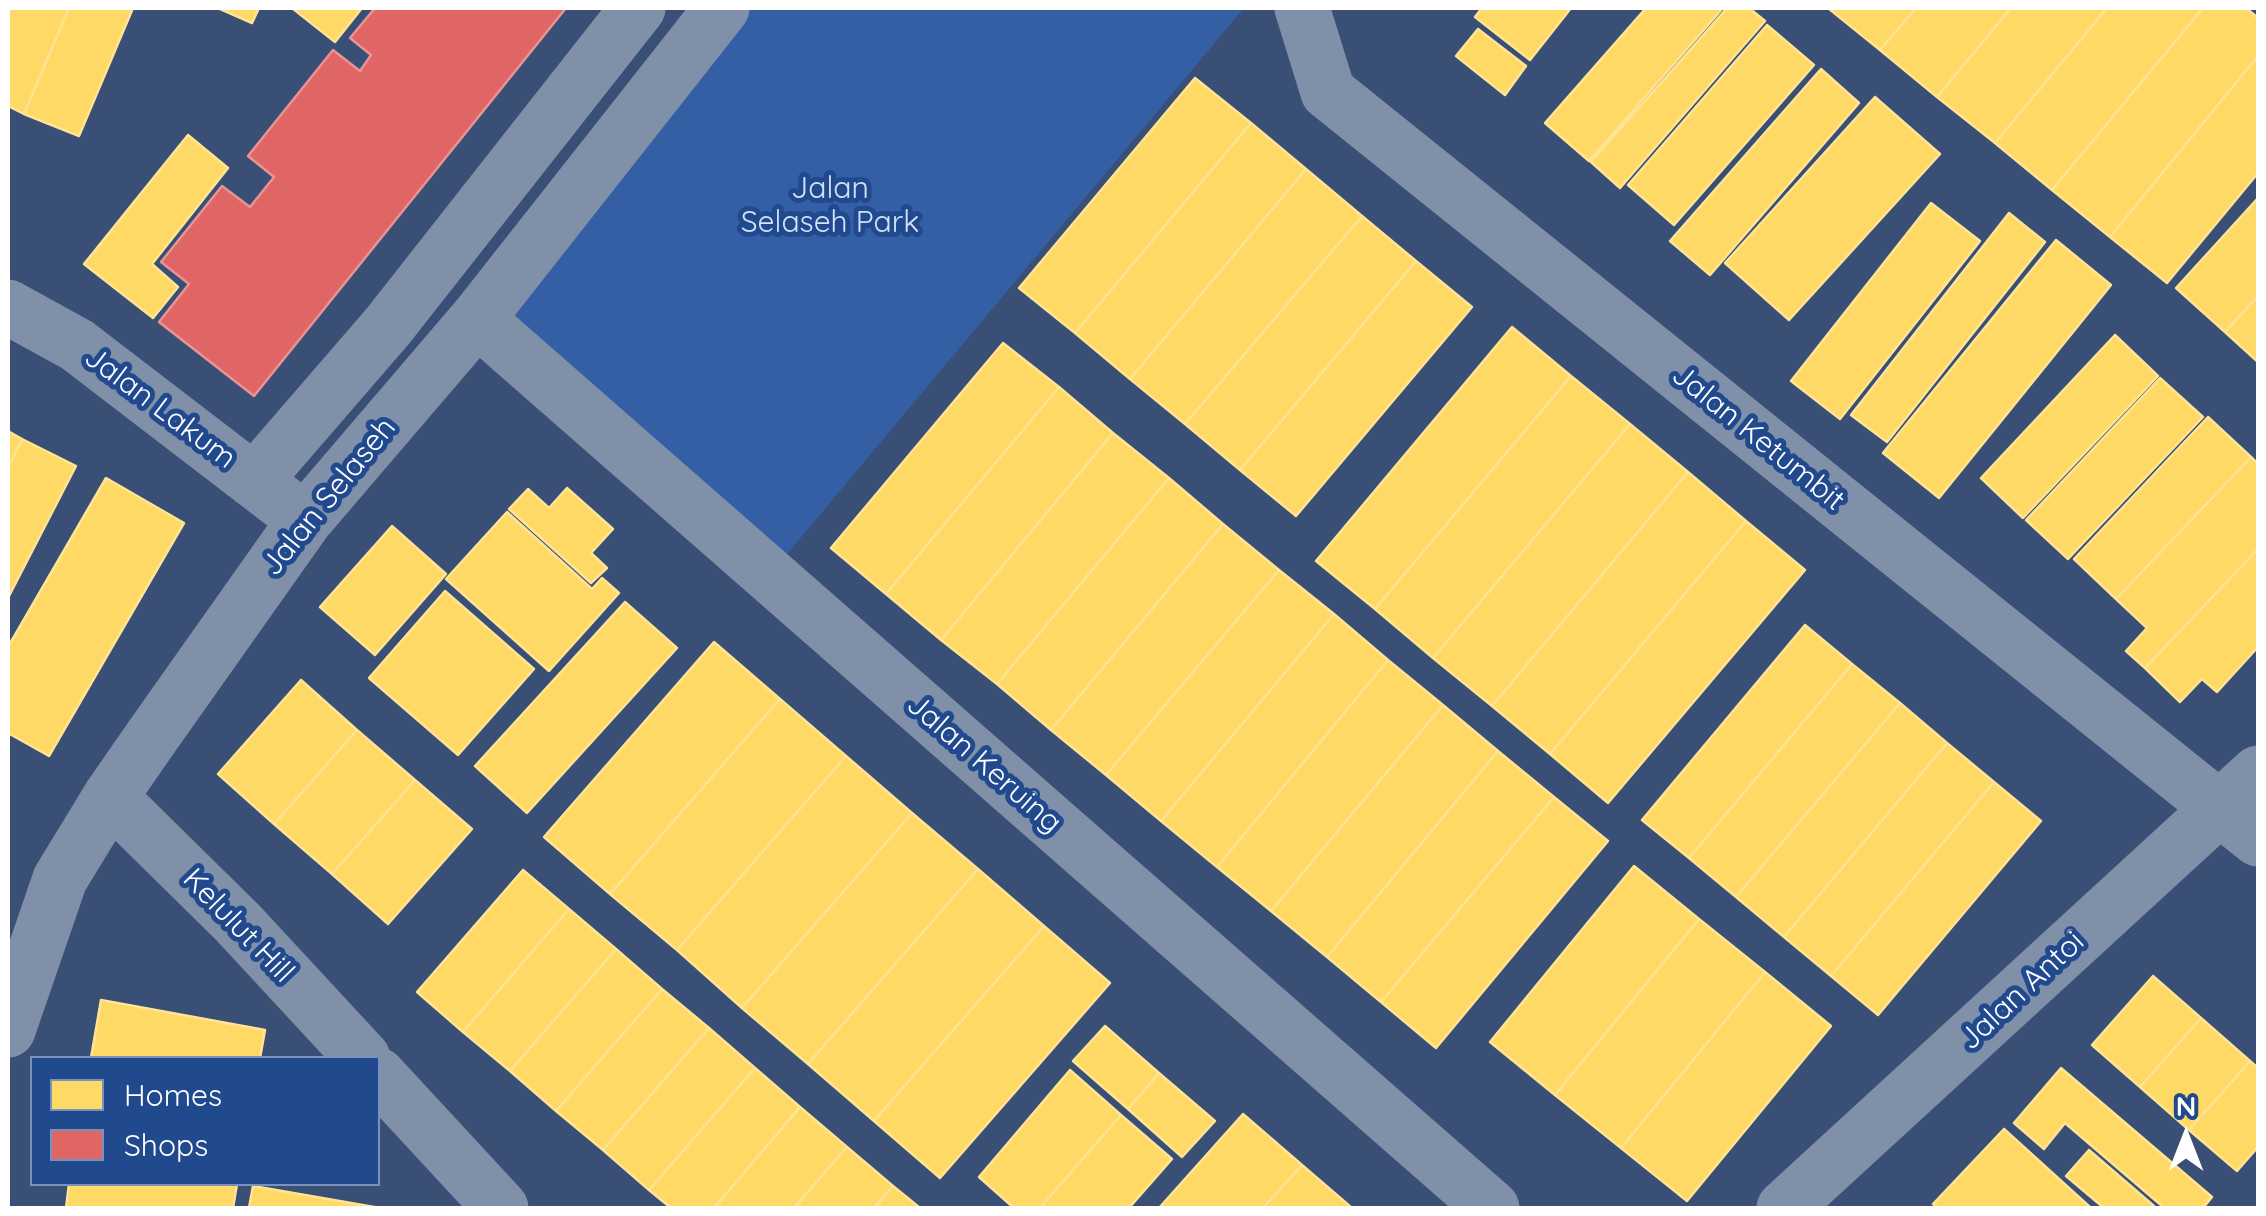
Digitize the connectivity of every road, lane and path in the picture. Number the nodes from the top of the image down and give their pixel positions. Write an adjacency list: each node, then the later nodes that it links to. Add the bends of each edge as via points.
1 (638, 8): 6 (street, via 388,326)
2 (722, 8): 5 (street, Jalan Selaseh)
3 (1302, 8): 9 (street, Jalan Ketumbit, via 1328,92)
4 (8, 307): 6 (street, Jalan Lakum, via 77,345)
5 (477, 320): 7 (street, Jalan Selaseh); 14 (street, Jalan Keruing)
6 (254, 480): 7 (street, Jalan Lakum)
7 (305, 520): 8 (street, Jalan Selaseh)
8 (110, 797): 10 (street, Jalan Selaseh, via 60,879); 11 (street, Kelulut Hill)
9 (2246, 806): 15 (street, Jalan Antoi)
10 (8, 1030)
11 (361, 1056)
12 (380, 1077): 13 (street)
13 (500, 1208)
14 (1492, 1208)
15 (1784, 1208)

